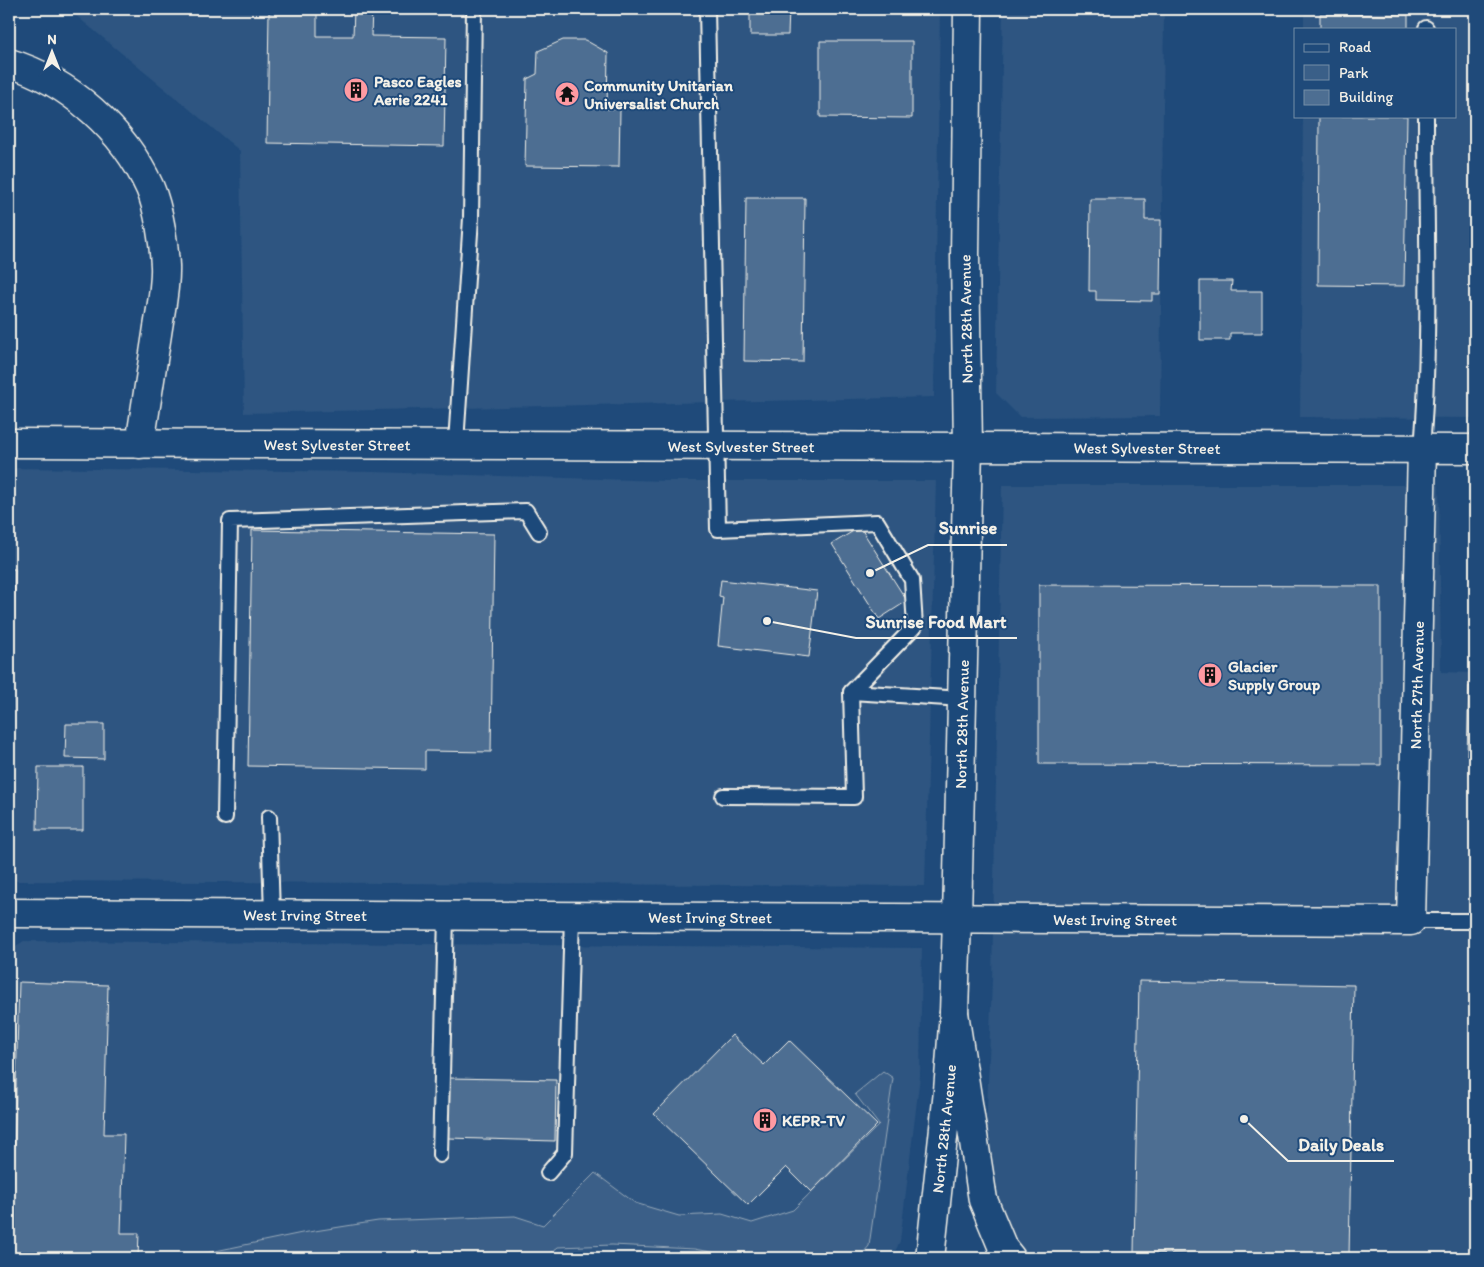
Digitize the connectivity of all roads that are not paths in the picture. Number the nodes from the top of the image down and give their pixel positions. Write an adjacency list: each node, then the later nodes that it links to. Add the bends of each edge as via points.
1 (474, 9): 7 (lane, via 471,218)
2 (707, 9): 9 (lane)
3 (968, 9): 10 (main road, North 28th Avenue, via 965,256)
4 (9, 63): 8 (main road, via 30,70 63,89 98,115 126,147 151,189 165,267)
5 (1426, 118): 11 (lane, via 1426,374)
6 (9, 443): 8 (main road, West Sylvester Street)
7 (456, 443): 8 (main road, West Sylvester Street); 9 (main road, West Sylvester Street)
8 (140, 444)
9 (716, 444): 10 (main road, West Sylvester Street); 14 (lane, via 718,529 877,522 912,580 914,626)
10 (968, 446): 11 (main road, West Sylvester Street); 15 (main road, North 28th Avenue)
11 (1422, 449): 12 (main road, West Sylvester Street); 25 (main road, North 27th Avenue)
12 (1475, 449)
13 (539, 532): 17 (lane, via 526,511 230,521)
14 (851, 692): 15 (lane); 16 (lane, via 854,797)
15 (963, 699): 23 (main road, North 28th Avenue)
16 (723, 796)
17 (225, 816)
18 (269, 817): 20 (lane)
19 (9, 913): 20 (main road, West Irving Street)
20 (272, 915): 21 (main road, West Irving Street)
21 (446, 916): 22 (main road, West Irving Street); 27 (lane)
22 (572, 916): 23 (main road, West Irving Street); 28 (lane, via 565,1153)
23 (957, 918): 25 (main road, West Irving Street); 26 (main road, North 28th Avenue)
24 (1475, 921): 25 (lane)
25 (1411, 922)
26 (954, 1013): 29 (main road, North 28th Avenue); 30 (main road, via 983,1200 1003,1248)
27 (440, 1155)
28 (548, 1173)
29 (930, 1258)
30 (1011, 1258)

